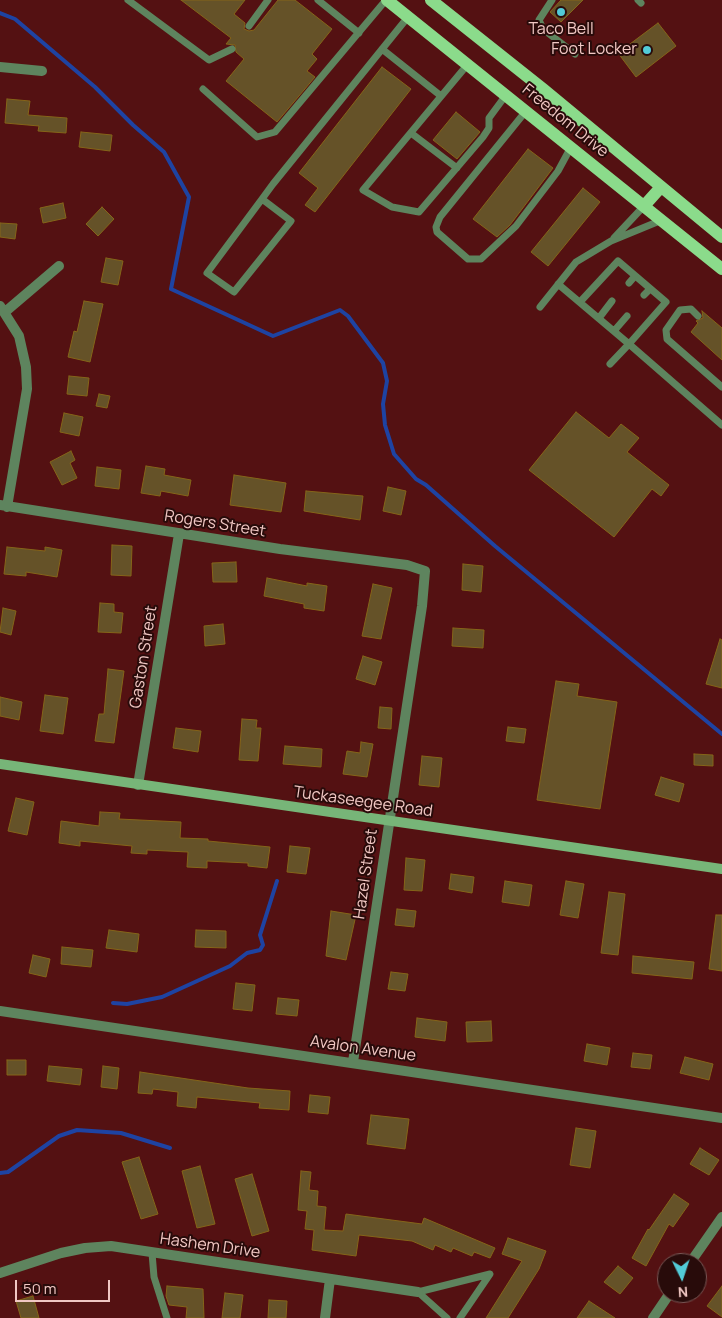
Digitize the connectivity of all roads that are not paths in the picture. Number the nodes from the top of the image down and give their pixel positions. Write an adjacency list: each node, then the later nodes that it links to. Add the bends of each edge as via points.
1 (128, 0): 10 (lane, via 209,60)
2 (268, 0): 8 (lane)
3 (318, 0): 9 (lane)
4 (387, 0): 7 (main road, Freedom Drive); 9 (lane)
5 (431, 0): 23 (main road, Freedom Drive, via 544,88)
6 (552, 0): 12 (lane, via 539,20 543,29)
7 (408, 17): 11 (lane); 13 (main road, Freedom Drive)
8 (249, 26)
9 (359, 33): 16 (lane, via 275,132 257,137)
10 (232, 49)
11 (382, 49): 18 (lane); 24 (lane)
12 (575, 54)
13 (468, 64): 17 (main road, Freedom Drive); 18 (lane)
14 (0, 67): 15 (street)
15 (42, 70)
16 (202, 89)
17 (506, 95): 19 (main road, Freedom Drive); 22 (lane, via 489,118 489,128 483,137)
18 (441, 96): 20 (lane)
19 (526, 111): 21 (main road, Freedom Drive); 21 (lane, via 440,217 436,227 437,232 468,259 481,259 516,226 558,171)
20 (411, 132): 22 (lane); 22 (lane, via 363,190 392,207 419,212)
21 (571, 147): 25 (main road, Freedom Drive)
22 (457, 168)
23 (661, 187): 25 (main road); 27 (main road, Freedom Drive)
24 (262, 199): 24 (lane, via 207,273 234,292 291,221)
25 (644, 206): 26 (main road, Freedom Drive); 28 (lane)
26 (662, 220): 28 (lane); 30 (main road, Freedom Drive)
27 (722, 237)
28 (611, 241): 33 (lane, via 576,262)
29 (59, 266): 39 (street)
30 (722, 269)
31 (635, 276): 32 (lane); 34 (lane); 37 (lane, via 618,261)
32 (629, 282)
33 (558, 284): 37 (lane); 38 (lane)
34 (650, 289): 35 (lane); 44 (lane, via 666,302)
35 (644, 295)
36 (612, 301): 42 (lane)
37 (580, 302): 42 (lane)
38 (540, 307)
39 (3, 309): 48 (street, via 15,327 24,356 27,389)
40 (627, 316): 43 (lane)
41 (698, 316): 46 (lane, via 691,309 680,310 666,330 667,339)
42 (598, 318): 43 (lane)
43 (614, 331): 44 (lane)
44 (628, 344): 45 (lane); 47 (lane)
45 (610, 364)
46 (722, 387)
47 (722, 425)
48 (4, 506): 49 (street, Rogers Street)
49 (179, 534): 50 (street, Rogers Street, via 407,565); 52 (street, Gaston Street)
50 (425, 571): 53 (street, Hazel Street)
51 (0, 764): 52 (main road, Tuckaseegee Road)
52 (138, 785): 53 (main road, Tuckaseegee Road)
53 (389, 821): 54 (main road, Tuckaseegee Road); 56 (street, Hazel Street)
54 (722, 869)
55 (0, 1011): 56 (street, Avalon Avenue)
56 (353, 1062): 57 (street, Avalon Avenue)
57 (722, 1118)
58 (722, 1217): 60 (street)
59 (152, 1252): 61 (street, Hashem Drive, via 111,1246 85,1248); 62 (street, Hashem Drive); 65 (lane, via 154,1277)
60 (697, 1253)
61 (0, 1273)
62 (330, 1279): 63 (street, Hashem Drive); 66 (street)
63 (418, 1292): 67 (lane); 68 (lane, via 490,1274)
64 (663, 1303): 69 (street)
65 (167, 1318)
66 (325, 1318)
67 (447, 1318)
68 (460, 1318)
69 (653, 1318)

